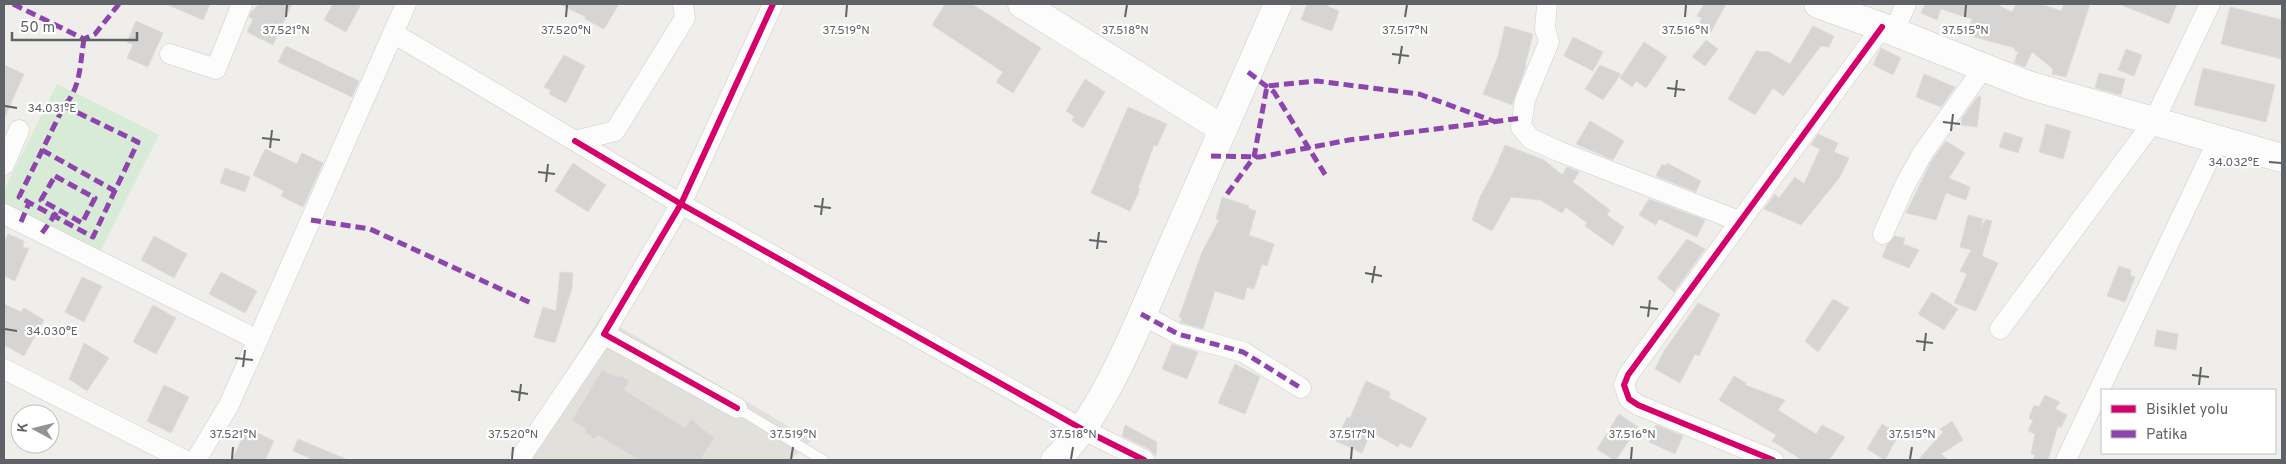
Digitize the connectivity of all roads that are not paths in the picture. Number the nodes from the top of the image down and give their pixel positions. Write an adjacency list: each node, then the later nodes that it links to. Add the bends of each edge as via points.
1 (242, 4): 13 (street, via 216,69)
2 (406, 4): 12 (street)
3 (683, 4): 19 (street, via 686,18 615,131)
4 (773, 4): 22 (street)
5 (1022, 4): 16 (main road)
6 (1278, 4): 16 (main road)
7 (1547, 4): 24 (street, via 1545,29 1549,42 1525,100 1521,127 1531,138 1558,151)
8 (1818, 4): 11 (main road)
9 (1906, 4): 11 (street)
10 (2210, 4): 15 (street)
11 (1888, 29): 14 (main road); 24 (street)
12 (393, 33): 19 (street); 29 (street)
13 (170, 54)
14 (1984, 67): 15 (main road, via 2028,85); 25 (street, via 1922,154)
15 (2154, 121): 18 (main road); 27 (street)
16 (1223, 129): 26 (main road)
17 (19, 130): 21 (street)
18 (2218, 140): 20 (main road); 40 (street)
19 (575, 142): 22 (street)
20 (2282, 158)
21 (4, 165)
22 (681, 204): 28 (street); 33 (street)
23 (4, 214): 29 (street)
24 (1739, 221): 39 (street, via 1624,385 1628,398 1638,405)
25 (1883, 234)
26 (1142, 314): 31 (street, via 1178,334 1243,352); 33 (main road)
27 (2000, 329)
28 (604, 334): 32 (street); 35 (street)
29 (258, 340): 34 (street, via 229,405)
30 (4, 369): 34 (street)
31 (1301, 388)
32 (736, 408): 36 (lane)
33 (1082, 429): 37 (main road); 38 (street)
34 (197, 459)
35 (519, 460)
36 (824, 460)
37 (1055, 460)
38 (1144, 460)
39 (1773, 460)
40 (2066, 460)

